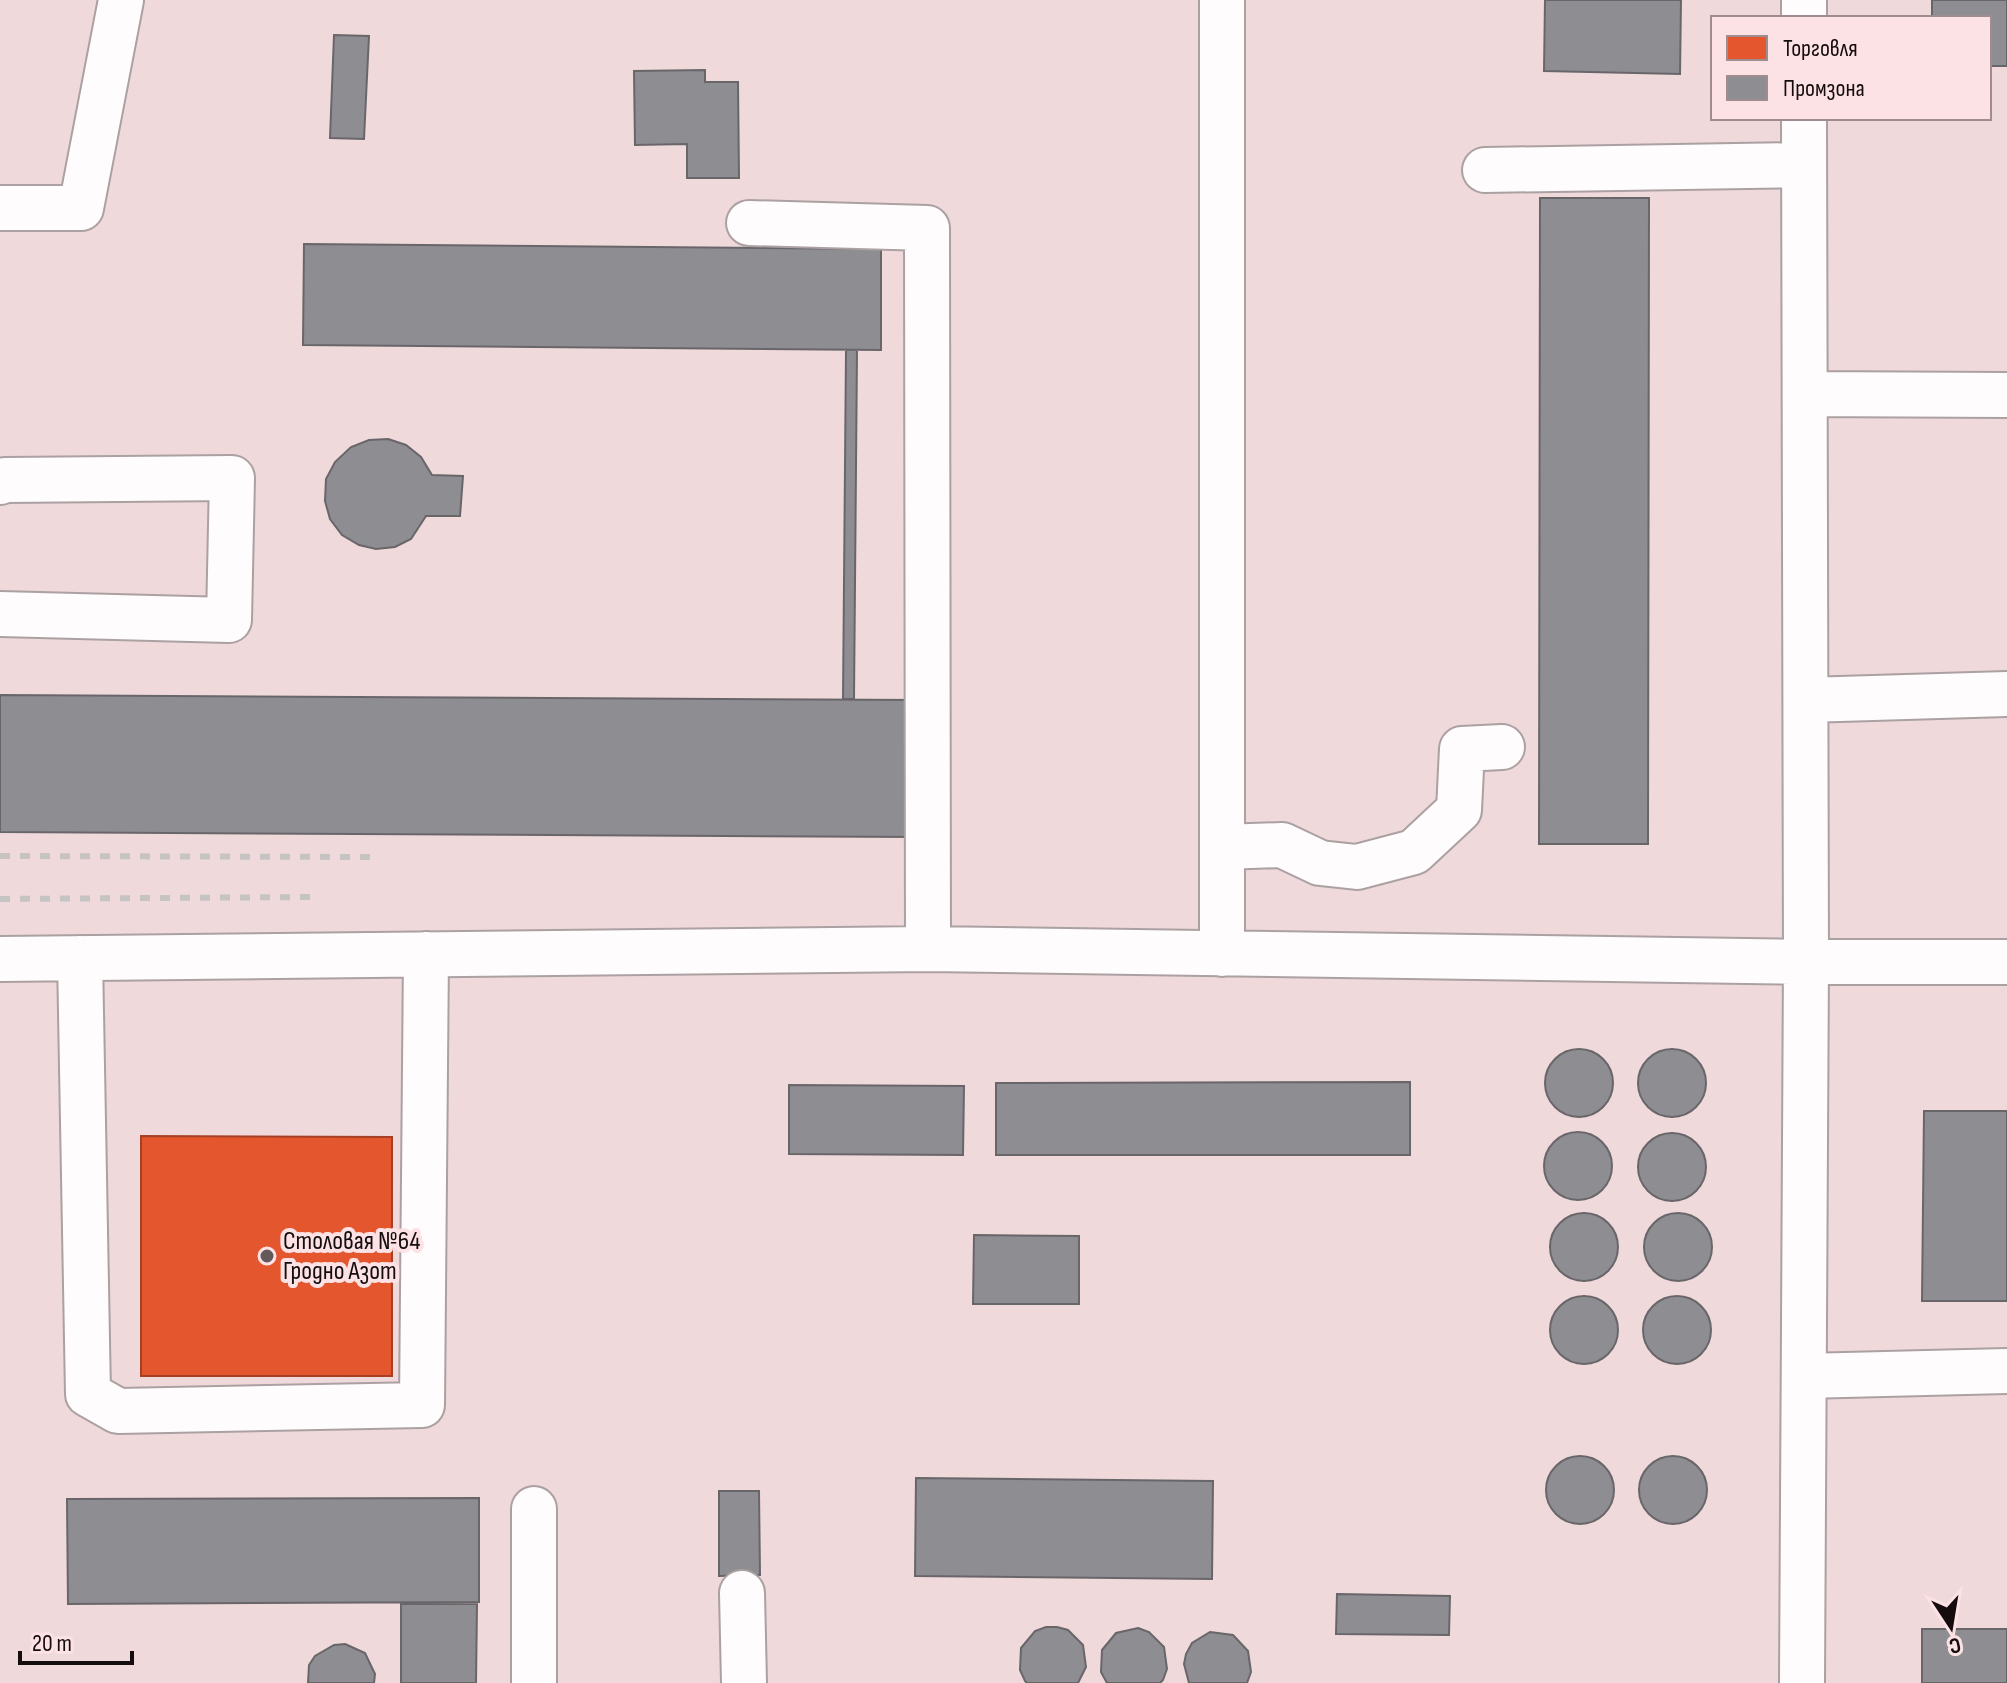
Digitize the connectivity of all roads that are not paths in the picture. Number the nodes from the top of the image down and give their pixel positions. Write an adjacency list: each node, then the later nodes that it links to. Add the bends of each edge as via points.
1 (121, 0): 6 (lane, via 81,208)
2 (1222, 0): 15 (lane)
3 (1804, 120): 4 (lane)
4 (1804, 165): 5 (lane); 8 (lane)
5 (1485, 170)
6 (0, 208)
7 (749, 223): 16 (lane, via 927,228)
8 (1805, 394): 9 (lane); 13 (lane)
9 (2007, 395)
10 (0, 482): 11 (lane, via 232,478 229,620)
11 (0, 614)
12 (2007, 694): 13 (lane)
13 (1806, 700): 21 (lane)
14 (1502, 747): 15 (lane, via 1462,749 1459,810 1414,852 1357,867 1320,863 1282,845)
15 (1222, 847): 18 (lane)
16 (928, 949): 17 (lane); 18 (lane)
17 (426, 954): 19 (lane); 19 (lane, via 422,1405 118,1411 88,1394)
18 (1222, 954): 21 (lane)
19 (80, 958): 20 (lane)
20 (0, 959)
21 (1806, 962): 22 (lane); 24 (lane)
22 (2007, 962)
23 (2007, 1371): 24 (lane)
24 (1804, 1376): 29 (lane)
25 (534, 1509): 27 (lane)
26 (742, 1593): 28 (lane)
27 (534, 1683)
28 (744, 1683)
29 (1802, 1683)

